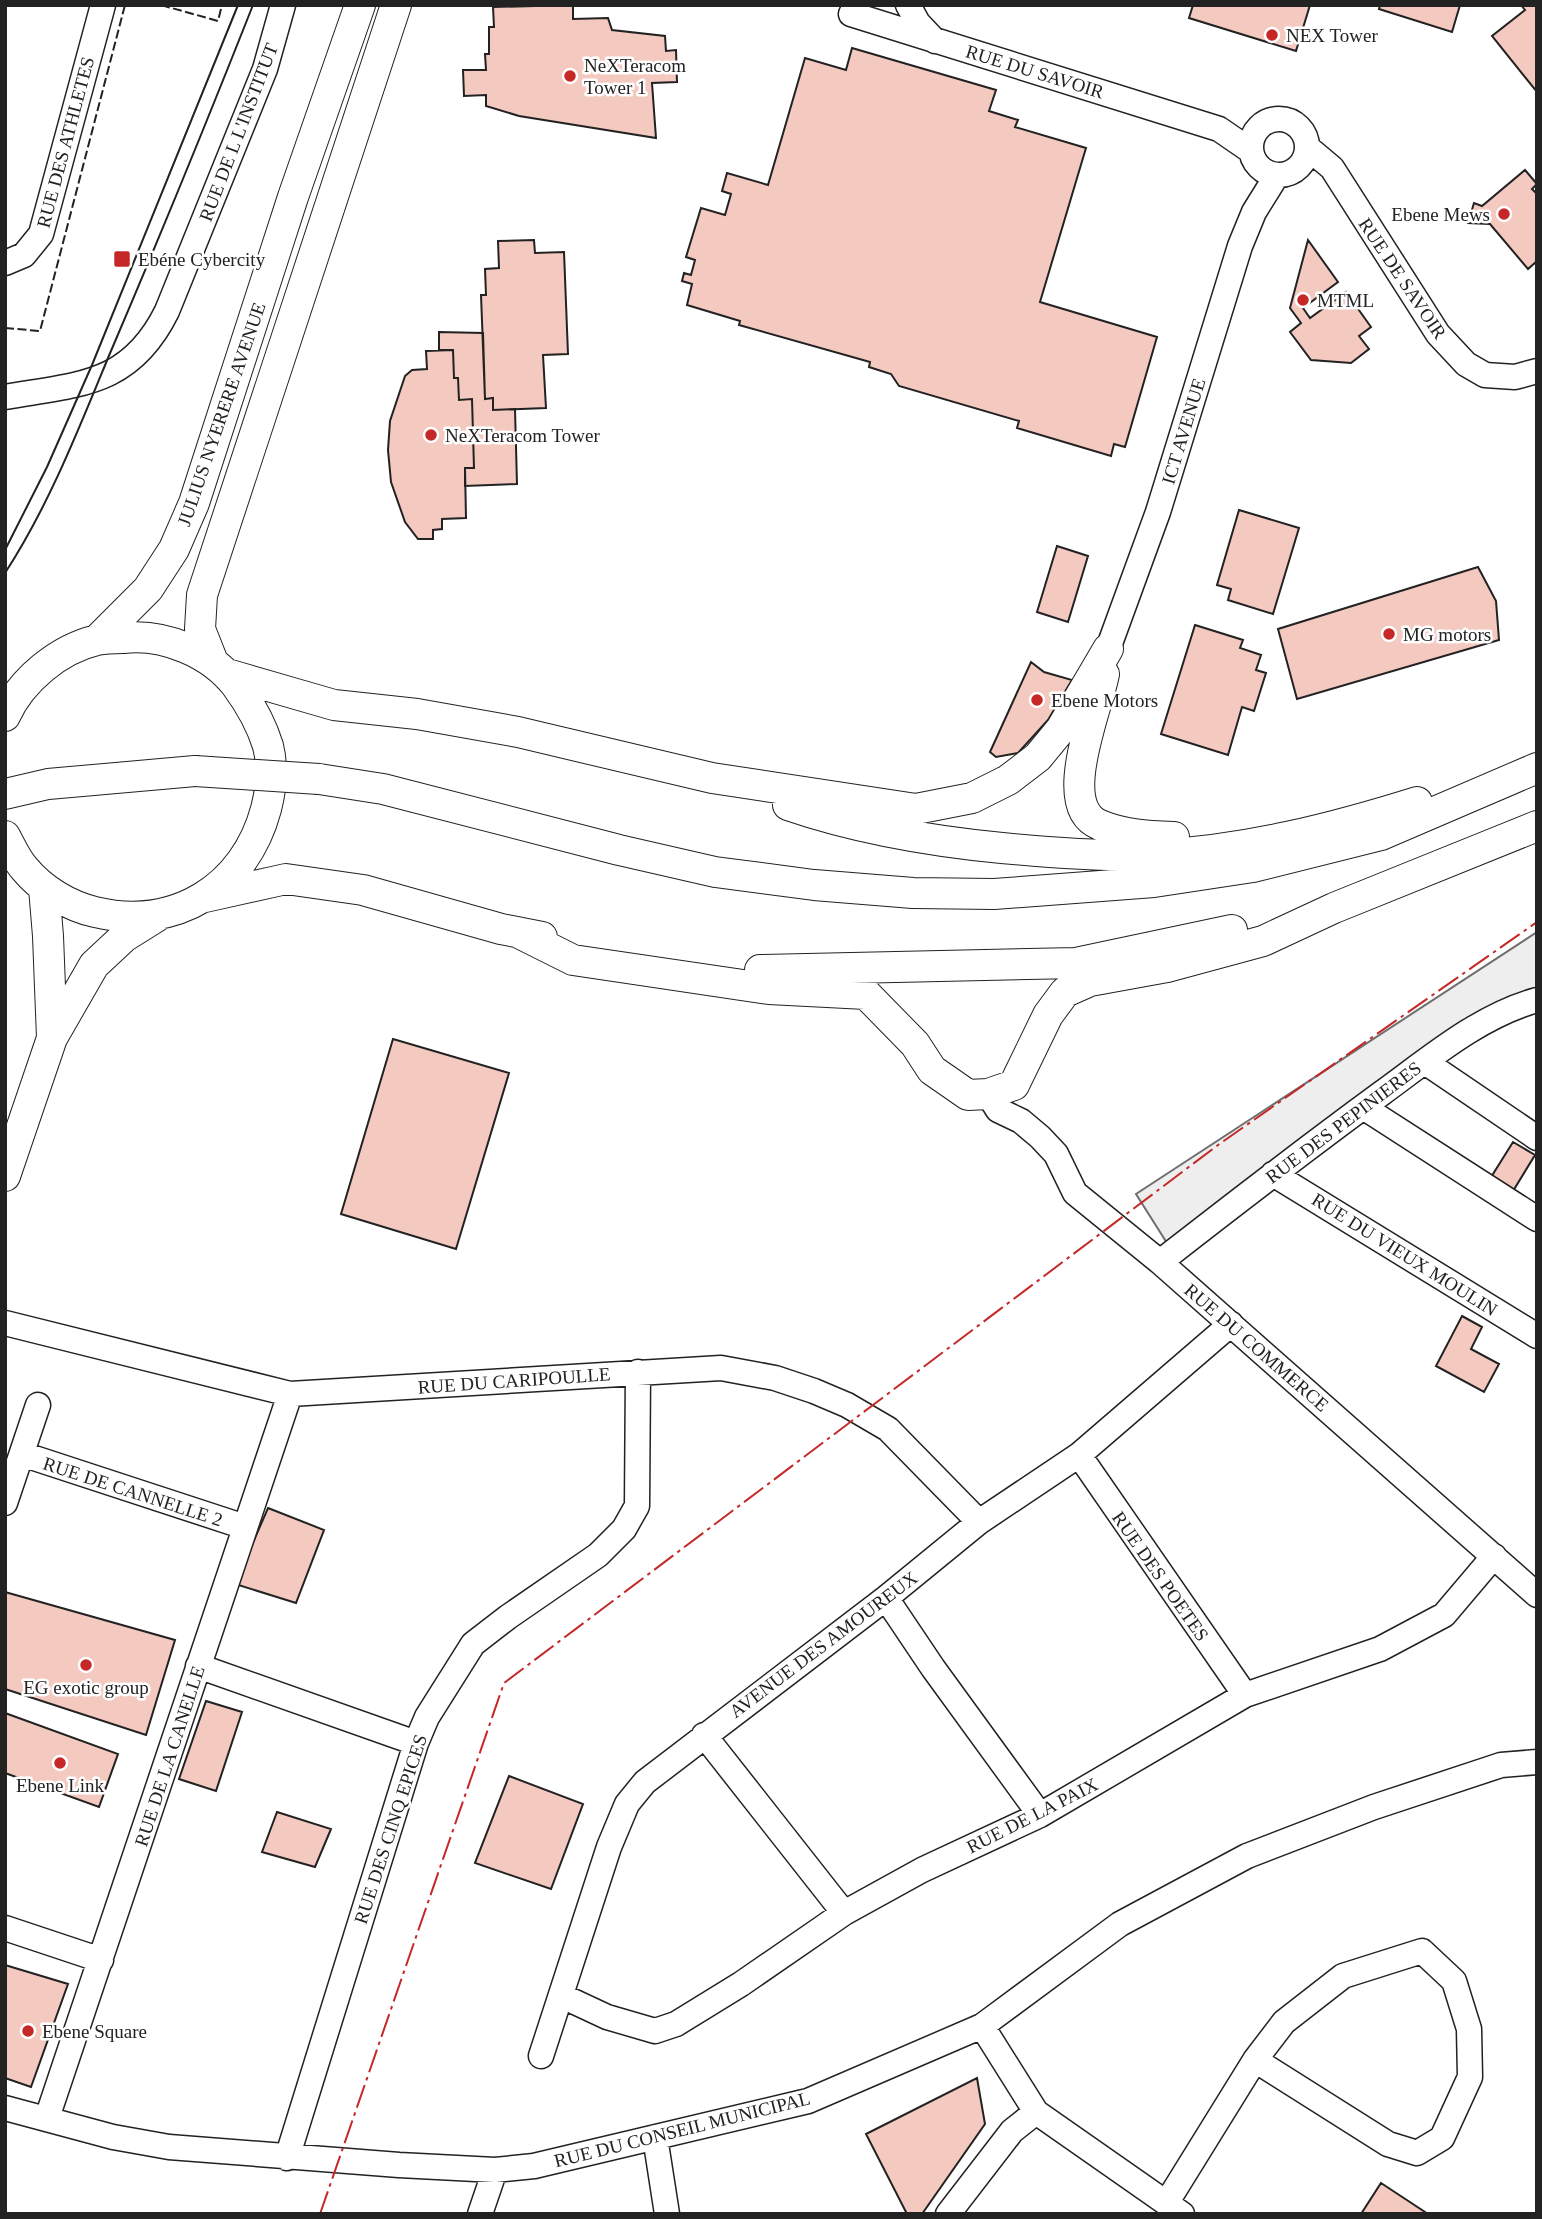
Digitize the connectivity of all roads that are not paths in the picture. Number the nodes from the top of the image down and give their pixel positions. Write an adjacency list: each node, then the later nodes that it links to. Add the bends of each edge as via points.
1 (103, 5): 15 (street, RUE DES ATHLETES, via 41,234 24,256)
2 (283, 5): 17 (street, RUE DE L L'INSTITUT, via 265,69 156,333 139,353 100,379)
3 (359, 5): 18 (main road, JULIUS NYERERE AVENUE, via 194,503 174,549 148,589)
4 (396, 5): 20 (main road, JULIUS NYERERE AVENUE, via 202,595 200,629)
5 (908, 5): 7 (street)
6 (854, 9): 7 (street, RUE DU SAVOIR)
7 (936, 41): 9 (street, RUE DU SAVOIR)
8 (1261, 125): 9 (street, RUE DU SAVOIR); 10 (street, via 1277,119 1295,123); 11 (street)
9 (1219, 129): 11 (street, RUE DU SAVOIR)
10 (1307, 146): 12 (street, via 1302,164); 13 (street, RUE DE SAVOIR, via 1332,168)
11 (1252, 155): 12 (street, via 1260,168); 14 (street, ICT AVENUE, via 1258,183)
12 (1286, 173): 13 (street, RUE DE SAVOIR, via 1322,181); 14 (street, ICT AVENUE)
13 (1348, 196): 16 (street, RUE DE SAVOIR, via 1438,334 1466,364 1485,376 1515,377)
14 (1254, 212): 19 (street, ICT AVENUE, via 1158,512)
15 (5, 263)
16 (1537, 371)
17 (5, 397)
18 (96, 640): 20 (main road, JULIUS NYERERE AVENUE, via 137,636 177,643); 21 (main road, JULIUS NYERERE AVENUE, via 45,666 25,685)
19 (1108, 649): 23 (main road, via 1061,729 1038,757 1008,780 972,797 916,809); 26 (main road, via 1081,762 1079,792 1082,805 1098,825 1146,836 1192,837 1282,826)
20 (220, 668): 23 (main road, via 334,705 518,732); 29 (main road, JULIUS NYERERE AVENUE, via 253,708 268,748 271,791 260,832 237,869)
21 (5, 716)
22 (1536, 768): 24 (main road, bridge, via 1381,835 1253,867 1154,882 994,894 913,893 715,872 383,789 319,779 195,771 48,784); 26 (main road)
23 (712, 779): 26 (main road, via 837,822 898,835 1077,855 1158,855)
24 (5, 794)
25 (1537, 826): 30 (main road)
26 (1331, 828)
27 (5, 836): 28 (main road, JULIUS NYERERE AVENUE)
28 (24, 875): 31 (main road, JULIUS NYERERE AVENUE, via 79,908 119,917); 34 (main road, JULIUS NYERERE AVENUE, via 48,936)
29 (205, 897): 31 (main road, JULIUS NYERERE AVENUE); 32 (main road, via 286,878 363,890)
30 (1334, 908): 32 (main road, via 1076,963 758,971); 36 (main road, via 1263,941 1167,967 1090,981 1065,992 1048,1015 1014,1085)
31 (159, 915): 34 (main road, JULIUS NYERERE AVENUE, via 124,937 94,965)
32 (521, 934): 36 (main road, via 573,960 769,989 866,994 915,1044 932,1070 968,1095)
33 (1537, 1000): 35 (street, RUE DES PEPINIERES, via 1479,1025)
34 (52, 1038): 40 (main road, JULIUS NYERERE AVENUE)
35 (1425, 1062): 37 (street, RUE DES PEPINIERES); 38 (street)
36 (988, 1094): 42 (street, RUE DU COMMERCE, via 998,1110 1021,1121 1056,1154 1075,1193)
37 (1363, 1107): 39 (street, RUE DES PEPINIERES); 41 (street)
38 (1537, 1138)
39 (1273, 1174): 42 (street, RUE DES PEPINIERES); 45 (street, RUE DU VIEUX MOULIN)
40 (5, 1176)
41 (1537, 1219)
42 (1160, 1262): 44 (street, RUE DU COMMERCE)
43 (5, 1323): 47 (street, RUE DU CARIPOULLE)
44 (1231, 1324): 50 (street, AVENUE DES AMOUREUX); 54 (street, RUE DU COMMERCE)
45 (1537, 1336)
46 (638, 1372): 47 (street, RUE DU CARIPOULLE); 52 (street, RUE DU CARIPOULLE, via 721,1368 775,1378 847,1405 888,1429); 60 (street, RUE DES CINQ EPICES, via 638,1506 624,1529 598,1555 473,1644)
47 (290, 1394): 53 (street, RUE DE LA CANELLE)
48 (38, 1405): 49 (street)
49 (22, 1454): 51 (street); 53 (street, RUE DE CANNELLE 2)
50 (1079, 1455): 52 (street, AVENUE DES AMOUREUX); 58 (street, RUE DES POETES)
51 (5, 1503)
52 (979, 1522): 56 (street, AVENUE DES AMOUREUX)
53 (245, 1527): 57 (street, RUE DE LA CANELLE)
54 (1494, 1556): 55 (street, RUE DU COMMERCE); 58 (street, RUE DE LA PAIX, via 1444,1615 1380,1649)
55 (1537, 1595)
56 (886, 1598): 59 (street, AVENUE DES AMOUREUX); 62 (street)
57 (198, 1666): 60 (street); 65 (street, RUE DE LA CANELLE)
58 (1245, 1695): 62 (street, RUE DE LA PAIX)
59 (704, 1735): 63 (street); 66 (street, AVENUE DES AMOUREUX, via 645,1782 627,1804)
60 (416, 1743): 74 (street, RUE DES CINQ EPICES)
61 (1537, 1762): 67 (street, RUE DU CONSEIL MUNICIPAL, via 1488,1769 1247,1856 1121,1924)
62 (1040, 1815): 63 (street, RUE DE LA PAIX, via 922,1870)
63 (844, 1913): 66 (street, RUE DE LA PAIX, via 729,1991 676,2024 655,2031 607,2017)
64 (5, 1928): 65 (street)
65 (101, 1961): 72 (street, RUE DE LA CANELLE)
66 (562, 1996): 68 (street, AVENUE DES AMOUREUX)
67 (982, 2026): 71 (street); 73 (street, RUE DU CONSEIL MUNICIPAL, via 808,2101)
68 (541, 2056)
69 (1255, 2060): 69 (street, via 1284,2022 1343,1976 1422,1951 1454,1981 1469,2029 1470,2077 1442,2138 1417,2153 1388,2144); 76 (street)
70 (5, 2108): 72 (street, RUE DU CONSEIL MUNICIPAL)
71 (1036, 2112): 76 (street); 79 (street, via 1013,2131)
72 (47, 2119): 74 (street, RUE DU CONSEIL MUNICIPAL, via 169,2147)
73 (654, 2137): 75 (street, RUE DU CONSEIL MUNICIPAL, via 534,2166); 78 (street)
74 (287, 2158): 75 (street, RUE DU CONSEIL MUNICIPAL)
75 (495, 2170): 77 (street)
76 (1174, 2208)
77 (480, 2214)
78 (667, 2214)
79 (948, 2214)

